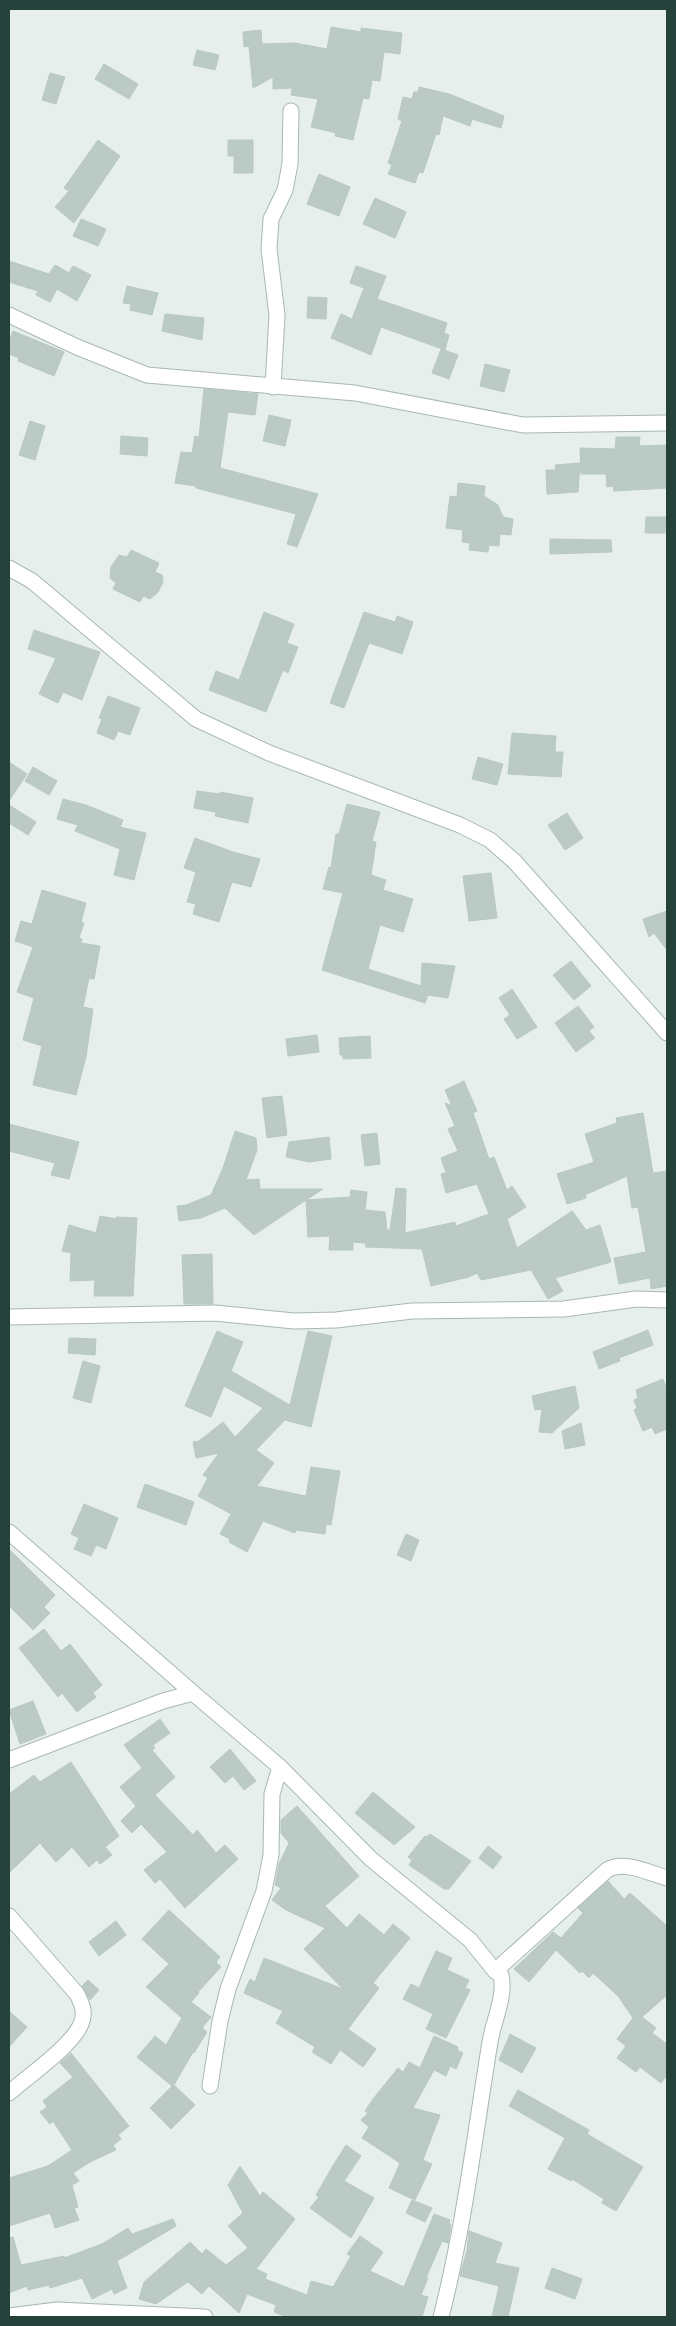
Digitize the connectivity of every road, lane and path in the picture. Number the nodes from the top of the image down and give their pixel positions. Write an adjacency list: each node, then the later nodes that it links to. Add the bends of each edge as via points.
1 (291, 111): 3 (street, via 290,164 285,190 270,227 269,249 277,315)
2 (9, 315): 3 (street, via 147,375)
3 (273, 387): 4 (street, via 355,393 523,425)
4 (667, 422)
5 (9, 568): 6 (street, via 32,581 196,719 269,753 460,824 490,840 515,862)
6 (667, 1033)
7 (667, 1300): 8 (street, via 636,1299 564,1309 412,1311 328,1320 215,1313)
8 (9, 1317)
9 (9, 1532): 10 (street)
10 (193, 1693): 11 (street); 12 (street)
11 (9, 1760)
12 (280, 1767): 15 (street, via 371,1859 470,1940); 16 (street, via 272,1794 271,1855 264,1891 228,1989)
13 (667, 1878): 15 (street, via 616,1865)
14 (9, 1916): 17 (street, via 78,1994 84,2008 81,2024 64,2046)
15 (495, 1971): 20 (street, via 501,1975 502,1988)
16 (210, 2086)
17 (9, 2093)
18 (9, 2316): 19 (street, via 57,2310)
19 (205, 2317)
20 (441, 2317)

